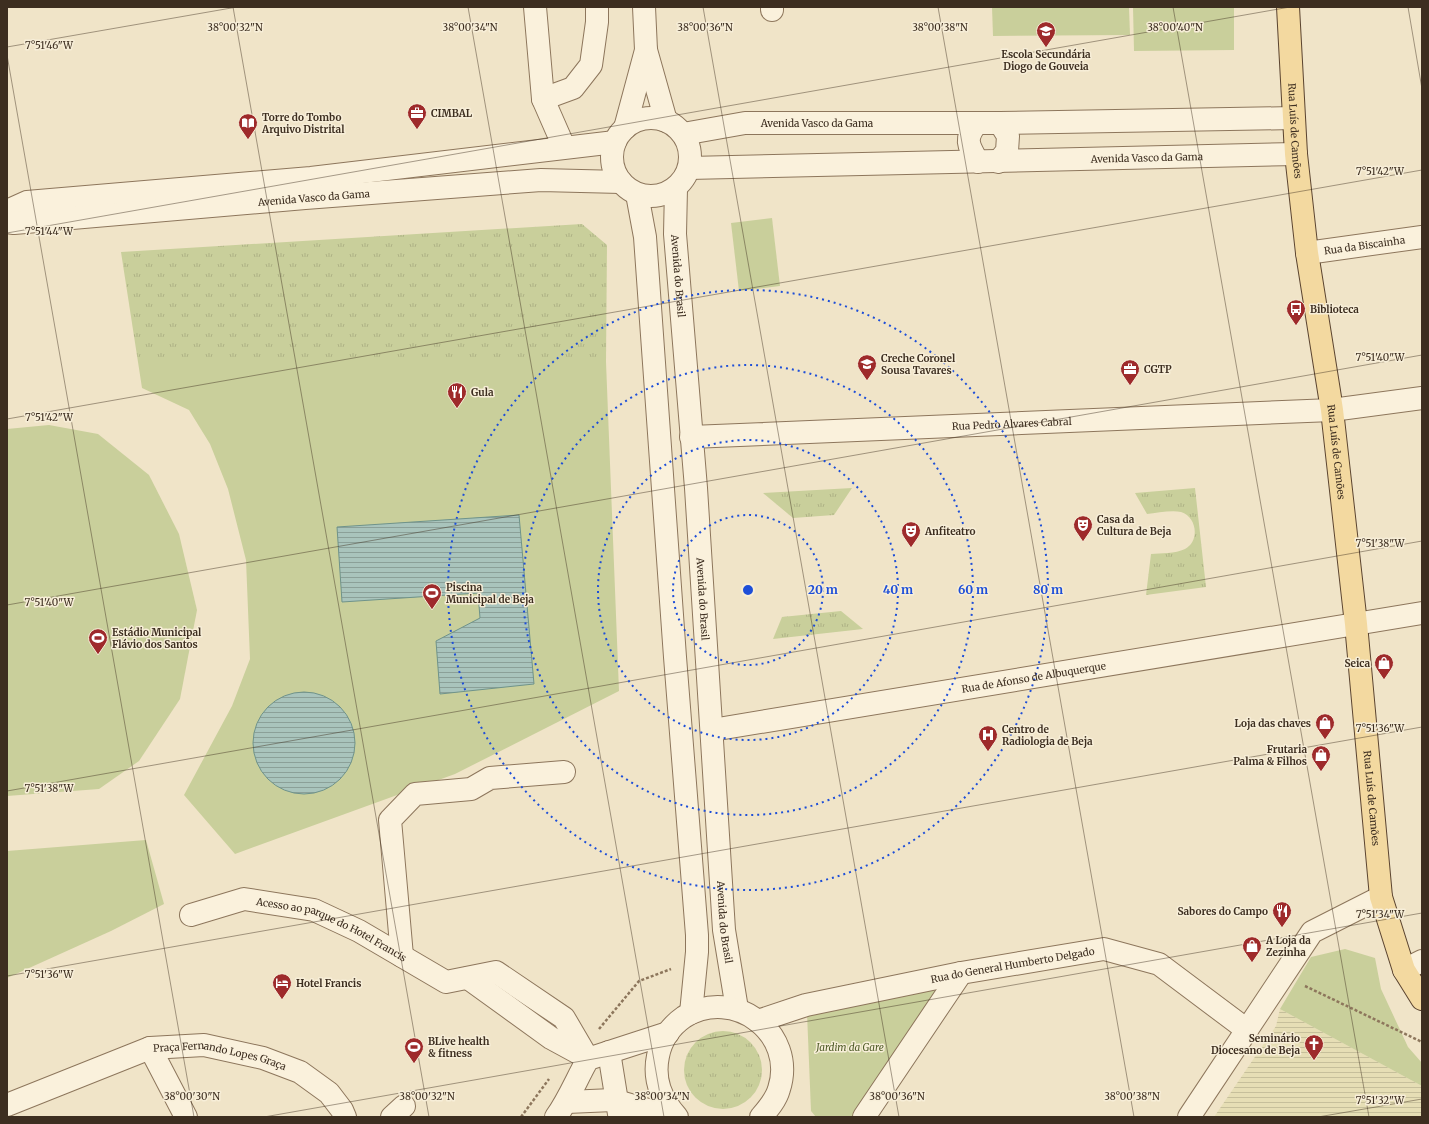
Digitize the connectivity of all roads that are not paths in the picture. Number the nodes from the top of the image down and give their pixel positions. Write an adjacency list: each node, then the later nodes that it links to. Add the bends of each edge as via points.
1 (535, 7): 6 (street)
2 (596, 7): 6 (street, via 598,22 591,65 573,88)
3 (644, 7): 5 (street)
4 (1288, 7): 7 (main road, Rua Luís de Camões)
5 (646, 50): 8 (street); 12 (street)
6 (543, 99): 13 (street)
7 (1293, 118): 10 (street, Avenida Vasco da Gama); 14 (main road, Rua Luís de Camões)
8 (666, 121): 11 (street, via 676,126); 12 (street, via 644,118 634,122)
9 (977, 122): 10 (street, Avenida Vasco da Gama); 11 (street, Avenida Vasco da Gama, via 745,123); 15 (street, via 969,133 969,146)
10 (1000, 123): 15 (street, via 1008,136 1008,151)
11 (683, 134): 16 (street, via 690,156)
12 (620, 135): 13 (street, Avenida Vasco da Gama); 17 (street, via 612,152 612,163 615,173)
13 (564, 148): 19 (street, Avenida Vasco da Gama, via 311,178 27,202)
14 (1296, 154): 15 (street, Avenida Vasco da Gama); 22 (main road, Rua Luís de Camões)
15 (988, 162): 16 (street, Avenida Vasco da Gama)
16 (689, 168): 18 (street)
17 (629, 188): 18 (street, via 647,197 667,194); 20 (street, Avenida Vasco da Gama, via 541,180); 37 (street, via 645,237 674,658 697,935)
18 (676, 188): 25 (street, Avenida do Brasil, via 676,234)
19 (7, 211)
20 (7, 222)
21 (1422, 237): 22 (street, Rua da Biscainha)
22 (1307, 253): 24 (main road, Rua Luís de Camões)
23 (1422, 398): 24 (street, Rua Pedro Alvares Cabral)
24 (1332, 410): 25 (street, Rua Pedro Alvares Cabral); 27 (main road, Rua Luís de Camões)
25 (691, 437): 28 (street, Avenida do Brasil)
26 (1422, 613): 27 (street, Rua de Afonso de Albuquerque)
27 (1356, 624): 28 (street, Rua de Afonso de Albuquerque); 30 (main road, Rua Luís de Camões)
28 (712, 730): 36 (street, Avenida do Brasil, via 724,930)
29 (564, 772): 32 (street, via 490,778 472,789 415,794 390,820)
30 (1381, 897): 33 (main road, Rua Luís de Camões); 39 (street, via 1312,932)
31 (191, 915): 32 (street, Acesso ao parque do Hotel Francis, via 244,899 314,910 359,931)
32 (402, 956): 42 (street, Acesso ao parque do Hotel Francis, via 446,982 468,978 551,1038)
33 (1413, 965): 35 (main road, Rua Luís de Camões)
34 (961, 973): 38 (street, Rua do General Humberto Delgado, via 806,1005); 39 (street, Rua do General Humberto Delgado, via 1104,949 1159,964); 54 (street)
35 (1422, 1000)
36 (737, 1009): 37 (street, via 721,1006); 38 (street)
37 (691, 1013): 40 (street, via 678,1021)
38 (758, 1021): 44 (street, via 771,1034 780,1052 782,1070)
39 (1247, 1030): 55 (street)
40 (668, 1033): 43 (street); 51 (street, via 659,1050 656,1068 658,1087 666,1104)
41 (150, 1048): 45 (street); 48 (street, Praça Fernando Lopes Graça); 49 (street, Praça Fernando Lopes Graça, via 204,1045 263,1058 300,1072 329,1093)
42 (580, 1051): 43 (street); 47 (street, via 576,1080)
43 (609, 1052): 46 (street)
44 (779, 1089): 52 (street, via 771,1106); 53 (street)
45 (7, 1106)
46 (618, 1109): 47 (street); 50 (street)
47 (561, 1110)
48 (186, 1117)
49 (345, 1117)
50 (672, 1117)
51 (677, 1117)
52 (761, 1117)
53 (784, 1117)
54 (864, 1117)
55 (1190, 1117)

